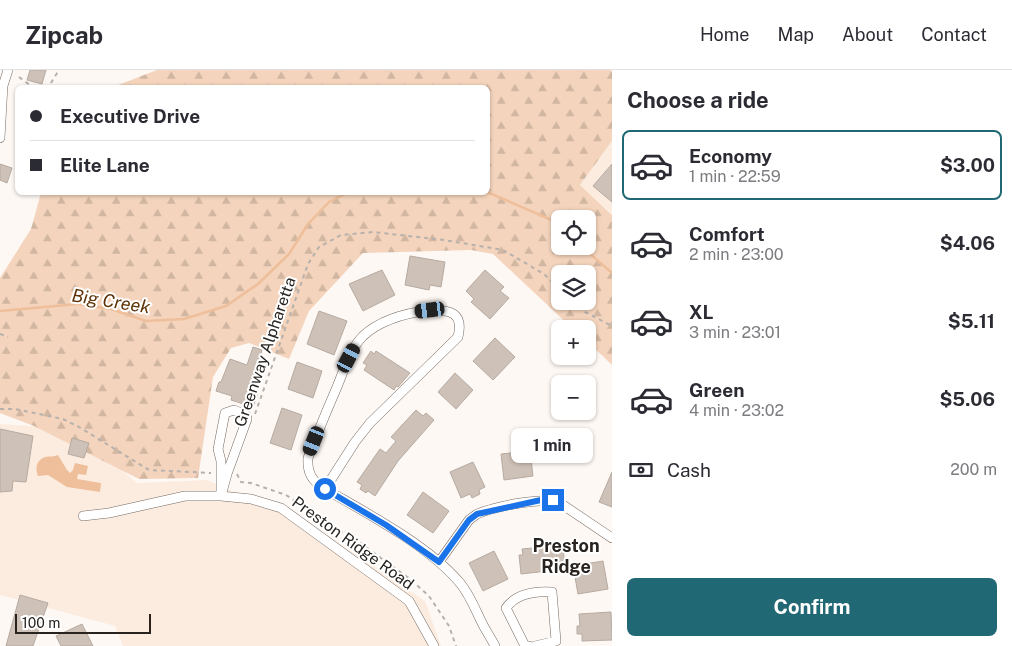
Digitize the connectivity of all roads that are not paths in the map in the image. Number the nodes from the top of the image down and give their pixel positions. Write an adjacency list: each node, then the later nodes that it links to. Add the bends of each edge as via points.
1 (8, 70): 2 (street)
2 (2, 88): 3 (street)
3 (0, 138)
4 (228, 474): 4 (street, via 248,419 246,414 234,410 225,412 218,449); 6 (street)
5 (325, 489): 5 (street, via 310,477 308,458 357,342 376,327 402,315 430,310 453,312 460,329 458,337 370,423); 9 (street, via 386,525)
6 (221, 496): 7 (street, Preston Ridge Road, via 185,496); 10 (street, Preston Ridge Road, via 251,499 281,508 409,601)
7 (83, 516)
8 (612, 538): 9 (street, via 560,503 541,500 477,514 469,520)
9 (439, 562): 11 (street, via 460,583)
10 (434, 646)
11 (496, 646)
12 (529, 646): 13 (street, via 525,646 506,608 512,600 539,591 552,592 556,641)
13 (535, 646)

